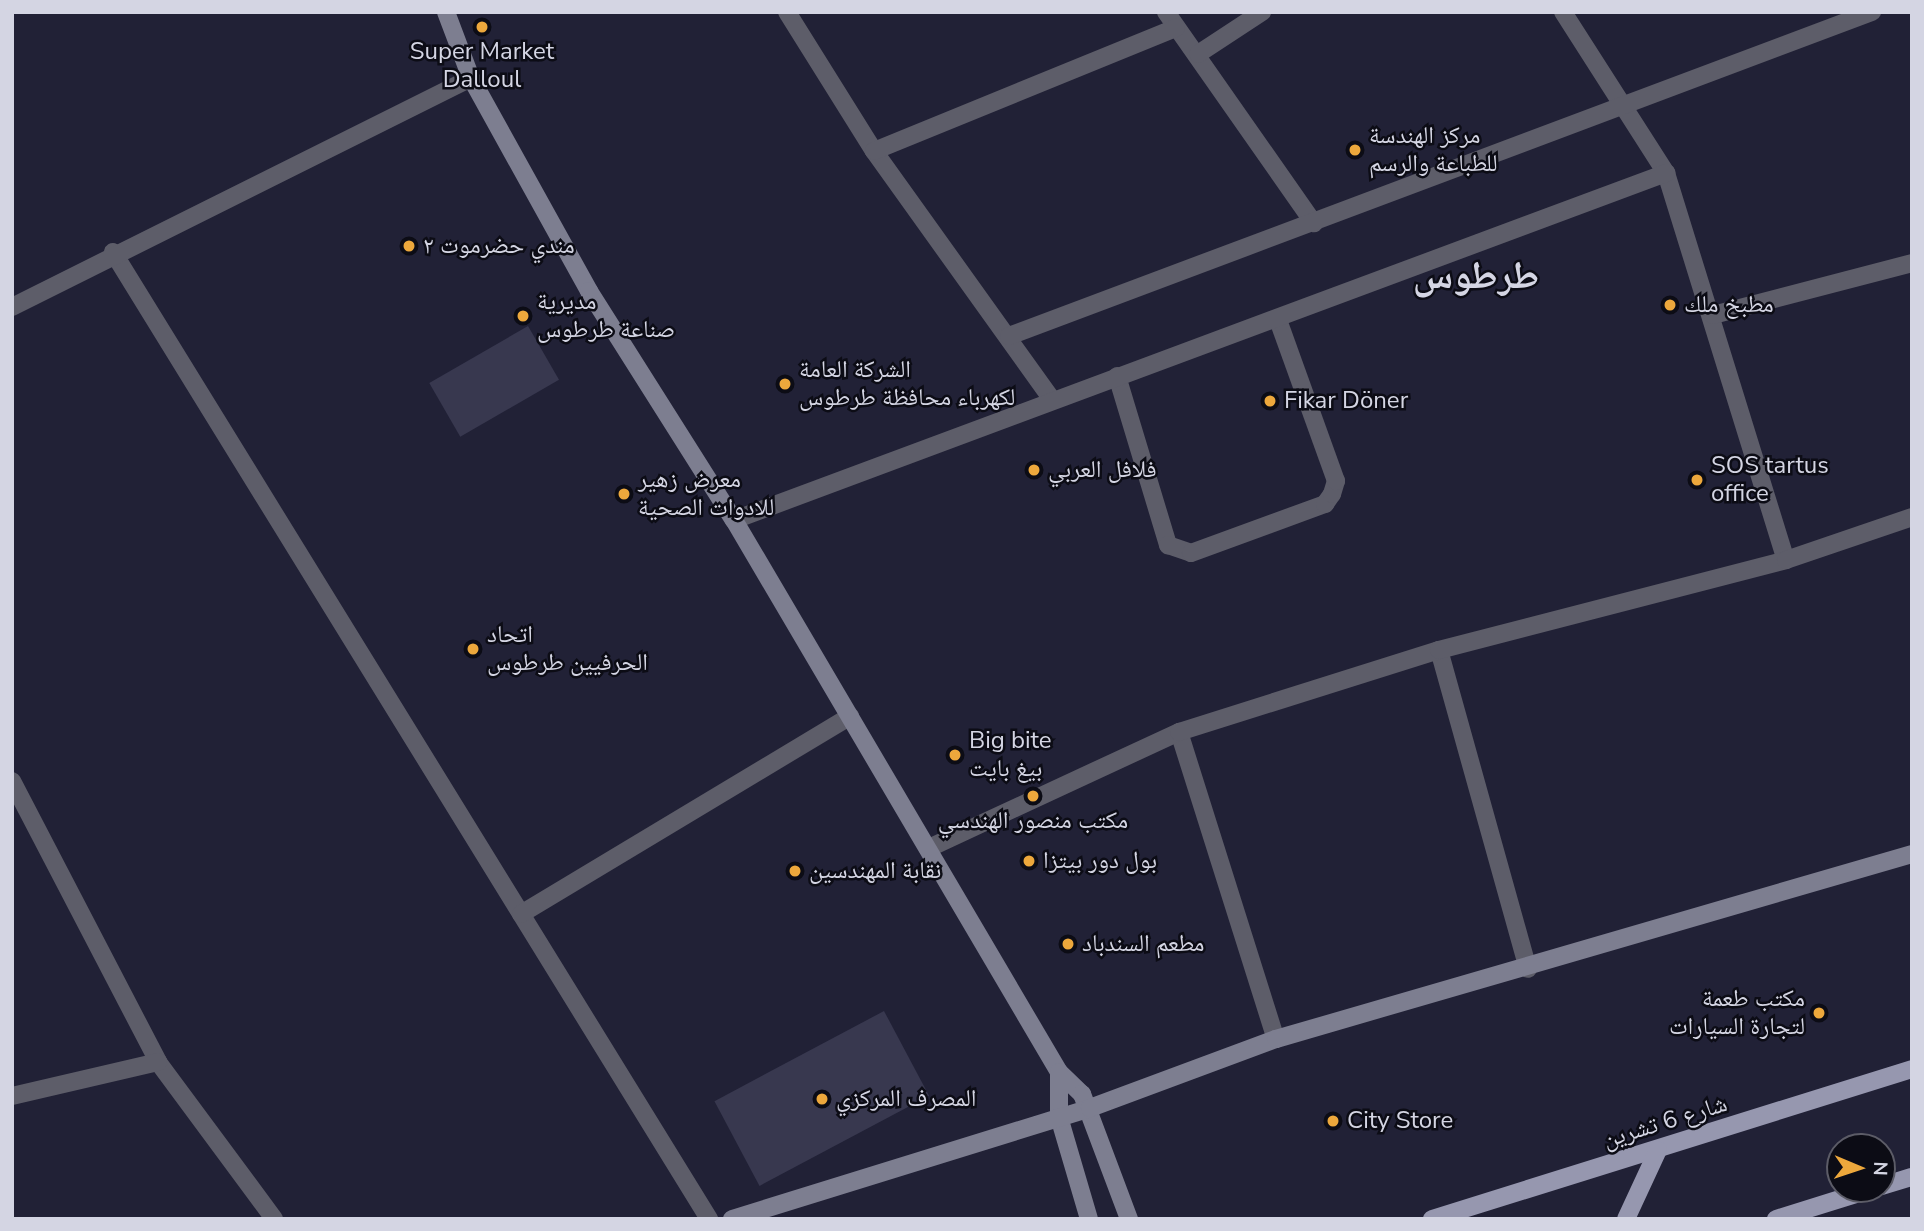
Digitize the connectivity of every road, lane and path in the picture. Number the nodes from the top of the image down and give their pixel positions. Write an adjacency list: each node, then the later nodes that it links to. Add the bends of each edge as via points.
1 (446, 12): 9 (street)
2 (787, 12): 11 (street)
3 (1166, 12): 7 (street)
4 (1262, 12): 8 (street)
5 (1563, 12): 10 (street)
6 (1872, 12): 10 (street)
7 (1176, 29): 8 (street); 11 (street)
8 (1198, 54): 13 (street)
9 (471, 78): 14 (street); 23 (street, via 589,291)
10 (1623, 107): 12 (street); 13 (street)
11 (874, 151): 19 (street)
12 (1666, 173): 17 (street); 18 (street)
13 (1314, 223): 19 (street)
14 (113, 252): 16 (street); 31 (street)
15 (1912, 262): 17 (street)
16 (12, 307)
17 (1713, 314): 24 (street)
18 (1278, 320): 20 (street); 20 (street, via 1336,481 1332,494 1325,504 1191,553 1168,545)
19 (1009, 336): 21 (street)
20 (1117, 376): 21 (street)
21 (1052, 400): 23 (street)
22 (1912, 517): 24 (street)
23 (734, 520): 26 (street)
24 (1786, 560): 25 (street)
25 (1439, 650): 27 (street); 32 (street)
26 (850, 716): 29 (street); 31 (street)
27 (1179, 732): 29 (street); 33 (street)
28 (12, 781): 34 (street)
29 (929, 848): 36 (street)
30 (1912, 854): 32 (street)
31 (521, 914): 43 (street)
32 (1528, 969): 33 (street)
33 (1276, 1039): 38 (street)
34 (158, 1062): 37 (street); 42 (street)
35 (1912, 1069): 40 (main road, شارع 6 تشرين)
36 (1059, 1072): 38 (street); 39 (street)
37 (12, 1096)
38 (1090, 1108): 39 (street); 46 (street)
39 (1059, 1117): 44 (street); 45 (street)
40 (1658, 1150): 47 (main road, شارع 6 تشرين); 48 (main road)
41 (1827, 1203): 49 (main road)
42 (274, 1219)
43 (709, 1219)
44 (732, 1219)
45 (1088, 1219)
46 (1129, 1219)
47 (1432, 1219)
48 (1626, 1219)
49 (1776, 1219)

